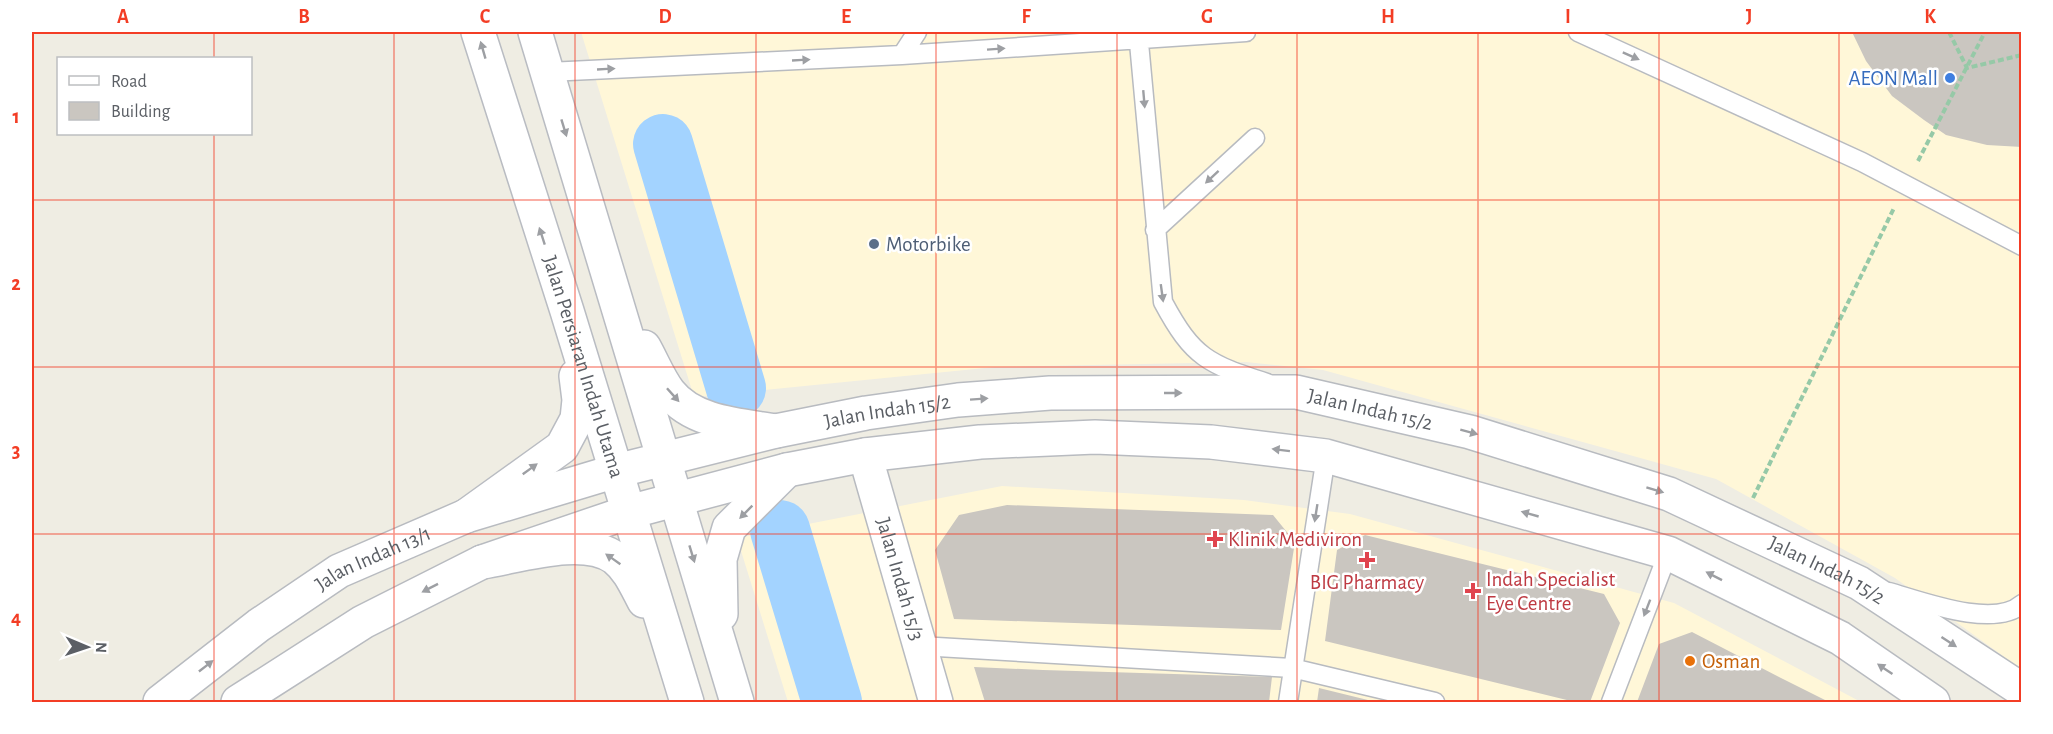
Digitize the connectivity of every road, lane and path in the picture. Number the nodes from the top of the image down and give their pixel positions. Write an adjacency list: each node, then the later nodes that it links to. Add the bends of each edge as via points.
1 (478, 32): 18 (street, Jalan Persiaran Indah Utama, one-way to 1)
2 (535, 32): 12 (street)
3 (917, 32): 9 (lane)
4 (1246, 32): 8 (lane)
5 (1578, 32): 14 (lane, one-way to 14, via 1862,162)
6 (1949, 32): 11 (path)
7 (1985, 32): 11 (path)
8 (1138, 36): 9 (lane, one-way to 8); 15 (lane, one-way to 15)
9 (902, 55): 12 (lane, one-way to 9)
10 (2022, 55): 11 (path)
11 (1967, 68): 14 (path)
12 (548, 72): 17 (street, one-way to 17)
13 (1255, 138): 15 (lane, one-way to 15)
14 (1906, 186): 16 (lane); 29 (path)
15 (1155, 230): 19 (lane, one-way to 19, via 1163,302 1180,334 1205,359)
16 (2022, 246)
17 (613, 290): 20 (street, one-way to 20, via 669,392 681,404 718,421); 23 (street)
18 (567, 311): 25 (street, Jalan Persiaran Indah Utama); 28 (street, one-way to 18, via 562,447 571,434 579,400)
19 (1296, 392): 20 (street, Jalan Indah 15/2, one-way to 19, via 866,413 1050,393); 29 (street, Jalan Indah 15/2, one-way to 29, via 1470,432 1669,494)
20 (776, 431): 23 (street, Jalan Indah 15/2)
21 (865, 455): 22 (street, Jalan Indah 15/2, one-way to 21, via 1211,442 1095,438 980,442); 24 (street, Jalan Indah 15/2); 34 (street, Jalan Indah 15/3)
22 (1326, 456): 30 (street, Jalan Indah 15/2, one-way to 22); 37 (lane, one-way to 37)
23 (664, 459): 25 (street, Jalan Indah 15/2); 26 (street)
24 (787, 470): 26 (street, Jalan Indah 15/2); 35 (street, one-way to 35, via 729,528 723,544)
25 (616, 471): 27 (street, Jalan Persiaran Indah Utama); 28 (street, Jalan Indah 13/1)
26 (675, 498): 27 (street, Jalan Indah 15/2); 35 (street, one-way to 35)
27 (629, 512): 31 (street); 36 (street, Jalan Persiaran Indah Utama)
28 (466, 516): 39 (street, Jalan Indah 13/1, one-way to 28, via 259,625 339,571)
29 (1739, 527): 32 (street, Jalan Indah 15/2)
30 (1668, 553): 46 (lane, one-way to 46); 47 (street, Jalan Indah 15/2, one-way to 30, via 1840,638)
31 (482, 562): 36 (street, one-way to 31, via 626,569 601,550 582,546); 40 (street, one-way to 40, via 363,622)
32 (1859, 583): 33 (lane, via 1956,611 1987,614 2016,609); 38 (street, Jalan Indah 15/2, one-way to 38)
33 (2022, 604)
34 (920, 646): 37 (lane); 43 (street, Jalan Indah 15/3)
35 (722, 651): 42 (street)
36 (675, 662): 41 (street, Jalan Persiaran Indah Utama)
37 (1292, 668): 44 (lane); 45 (lane)
38 (2022, 690)
39 (160, 702)
40 (238, 702)
41 (687, 702)
42 (737, 702)
43 (936, 702)
44 (1287, 702)
45 (1435, 702)
46 (1611, 702)
47 (1933, 702)

